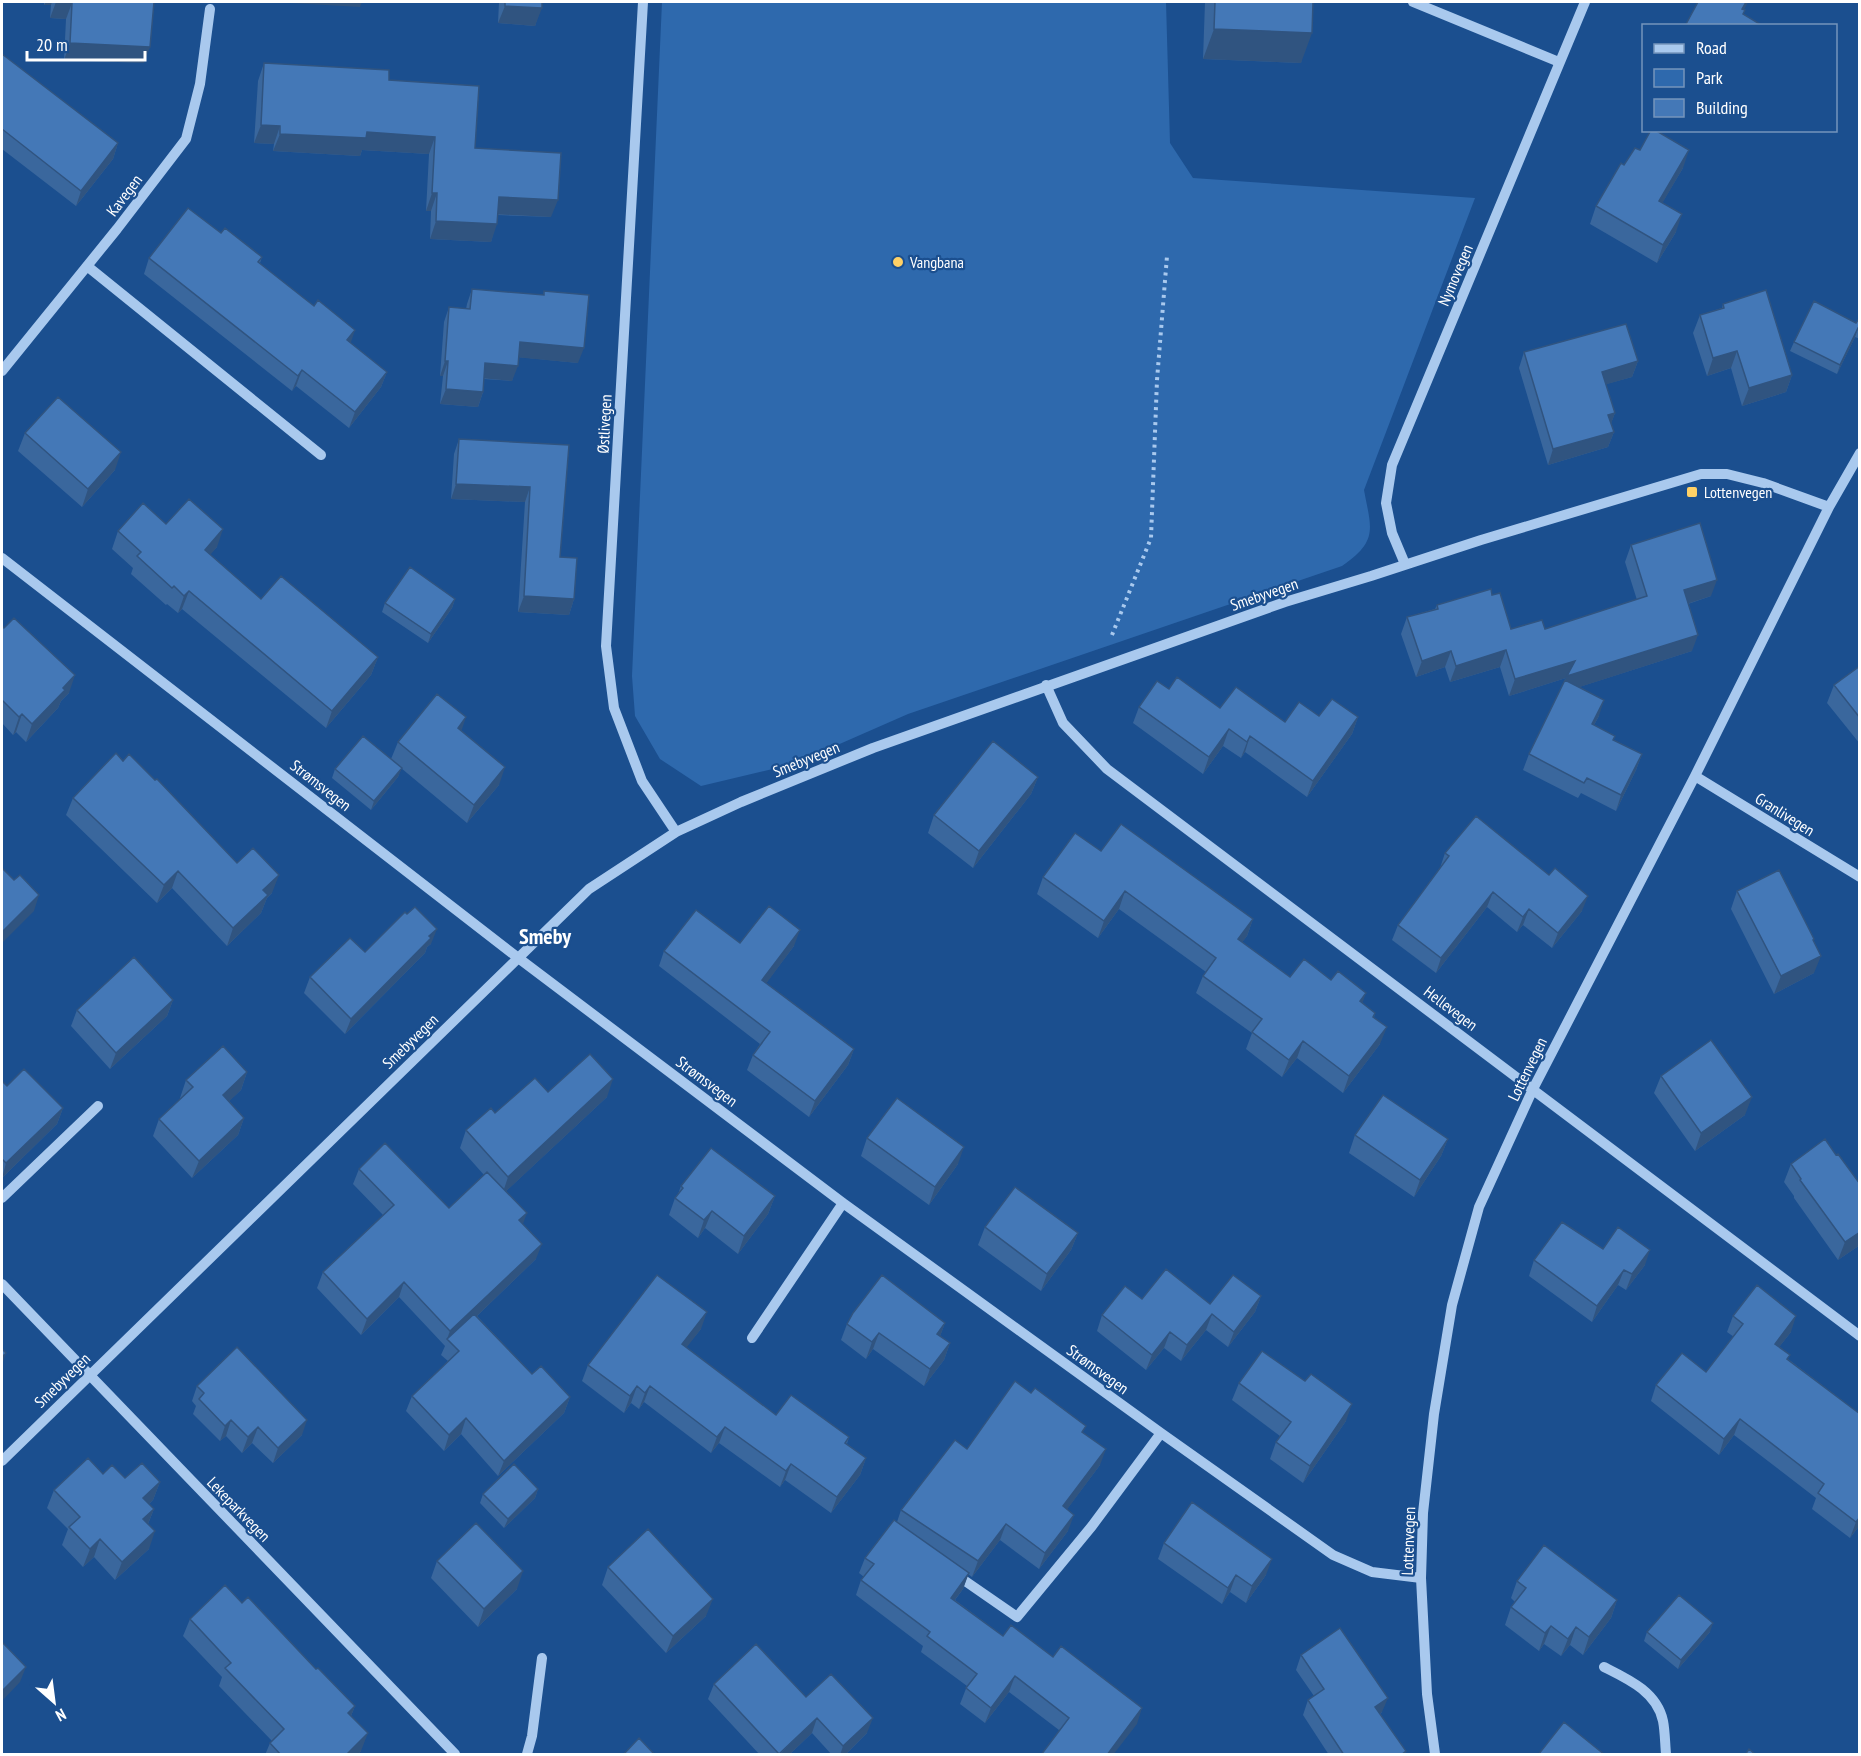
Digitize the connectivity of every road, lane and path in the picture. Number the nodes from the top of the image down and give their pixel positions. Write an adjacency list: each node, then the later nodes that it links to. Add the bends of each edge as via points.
1 (643, 2): 17 (street, Østlivegen, via 606,646 614,708 642,781)
2 (1413, 2): 5 (street)
3 (1585, 2): 5 (street, Nymovegen)
4 (210, 9): 7 (street, Kavegen, via 200,84 186,139)
5 (1559, 62): 13 (street, Nymovegen, via 1392,465 1386,503 1392,533)
6 (1167, 256): 14 (path, via 1151,538 1112,633)
7 (87, 266): 8 (street, Kavegen); 10 (street)
8 (2, 371)
9 (1860, 453): 11 (street, Lottenvegen)
10 (321, 455)
11 (1829, 507): 13 (street, Smebyvegen, via 1763,483 1727,474 1701,474); 16 (street, Lottenvegen)
12 (2, 558): 19 (street, Strømsvegen)
13 (1405, 564): 14 (street, Smebyvegen)
14 (1113, 662): 15 (street, Smebyvegen)
15 (1046, 686): 17 (street, Smebyvegen, via 873,748); 20 (street, Hellevegen, via 1064,723 1107,769)
16 (1695, 776): 18 (street, Granlivegen); 20 (street, Lottenvegen)
17 (676, 832): 19 (street, Smebyvegen, via 589,889)
18 (1860, 877)
19 (517, 957): 23 (street, Strømsvegen); 27 (street, Smebyvegen)
20 (1533, 1089): 25 (street, Hellevegen); 31 (street, Lottenvegen, via 1479,1207 1452,1305 1424,1502)
21 (98, 1106): 22 (street)
22 (2, 1198)
23 (843, 1203): 26 (street); 28 (street, Strømsvegen)
24 (2, 1284): 27 (street, Lekeparkvegen)
25 (1860, 1336)
26 (752, 1338)
27 (89, 1376): 29 (street, Smebyvegen); 34 (street, Lekeparkvegen)
28 (1161, 1433): 30 (street, via 1017,1617); 31 (street, Strømsvegen, via 1333,1555 1372,1572)
29 (2, 1461)
30 (942, 1565)
31 (1421, 1578): 36 (street, Lottenvegen, via 1427,1694)
32 (542, 1658): 35 (street)
33 (1604, 1667): 37 (street, via 1652,1697 1663,1719)
34 (455, 1755)
35 (527, 1755)
36 (1435, 1755)
37 (1666, 1755)

